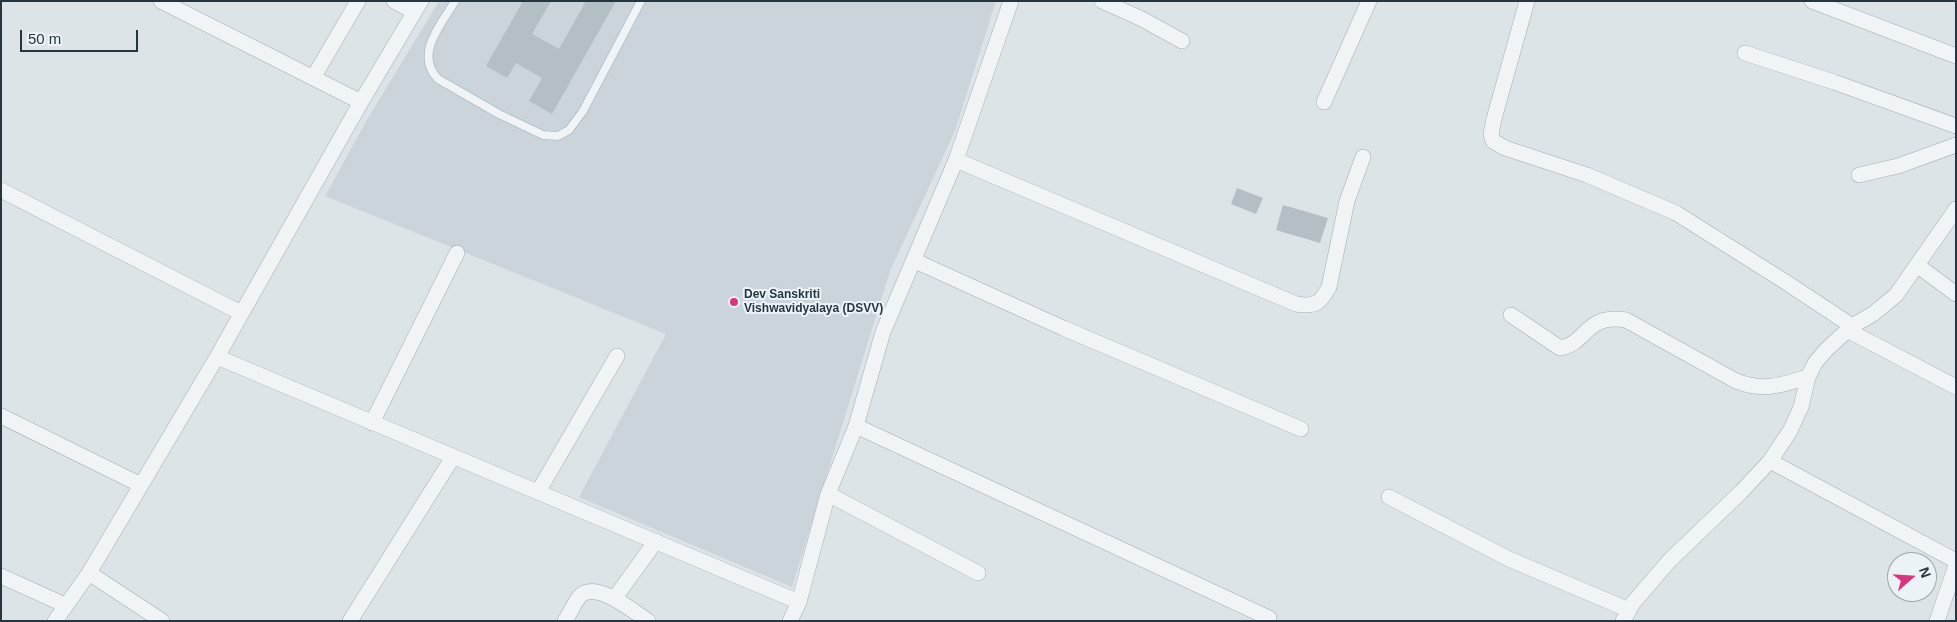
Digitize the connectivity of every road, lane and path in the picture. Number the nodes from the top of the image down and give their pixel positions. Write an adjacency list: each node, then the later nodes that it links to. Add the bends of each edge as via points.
1 (161, 1): 15 (street)
2 (358, 1): 15 (street)
3 (394, 1): 11 (street)
4 (454, 1): 5 (lane, via 429,44 427,60 433,74 499,114 544,135 558,136 569,130 583,111)
5 (641, 1)
6 (1011, 1): 21 (street)
7 (1102, 1): 12 (street)
8 (1368, 1): 17 (street)
9 (1527, 1): 31 (street, via 1494,119 1493,141 1505,148 1587,175 1676,213 1784,281)
10 (1812, 1): 14 (street)
11 (417, 6): 16 (street)
12 (1182, 41)
13 (1745, 54): 18 (street)
14 (1956, 56)
15 (313, 78): 16 (street)
16 (361, 102): 29 (street)
17 (1324, 102)
18 (1956, 126)
19 (1956, 145): 22 (street, via 1898,166)
20 (1362, 157): 21 (street, via 1347,201 1329,286 1324,297 1308,306 1296,304)
21 (956, 160): 26 (street)
22 (1858, 175)
23 (1, 190): 29 (street)
24 (1956, 209): 27 (street)
25 (456, 253): 37 (street)
26 (915, 260): 38 (street, via 883,332); 39 (street, via 1063,328)
27 (1917, 265): 28 (street); 31 (street, via 1887,304)
28 (1956, 294)
29 (241, 313): 33 (street)
30 (1511, 315): 34 (street, via 1560,348 1570,344 1594,323 1616,318 1626,320 1749,386 1778,386)
31 (1850, 328): 34 (street, via 1815,363); 35 (street)
32 (617, 356): 43 (street)
33 (217, 357): 37 (street); 42 (street)
34 (1808, 377): 41 (street, via 1790,432)
35 (1956, 387)
36 (1, 416): 42 (street)
37 (372, 423): 40 (street)
38 (856, 426): 44 (street); 56 (street)
39 (1301, 430)
40 (453, 457): 43 (street); 59 (street)
41 (1770, 461): 47 (street); 55 (street, via 1670,560)
42 (141, 485): 49 (street)
43 (538, 492): 46 (street)
44 (828, 494): 50 (street); 54 (street)
45 (1389, 497): 55 (street)
46 (656, 541): 52 (street); 54 (street)
47 (1956, 561)
48 (1956, 565): 62 (street)
49 (89, 573): 53 (street); 58 (street)
50 (978, 573)
51 (1, 576): 53 (street)
52 (614, 599): 60 (street, via 596,591 585,593); 61 (street)
53 (65, 606): 57 (street)
54 (795, 615)
55 (1626, 616)
56 (1269, 618)
57 (55, 621)
58 (162, 621)
59 (350, 621)
60 (565, 621)
61 (648, 621)
62 (1937, 621)

